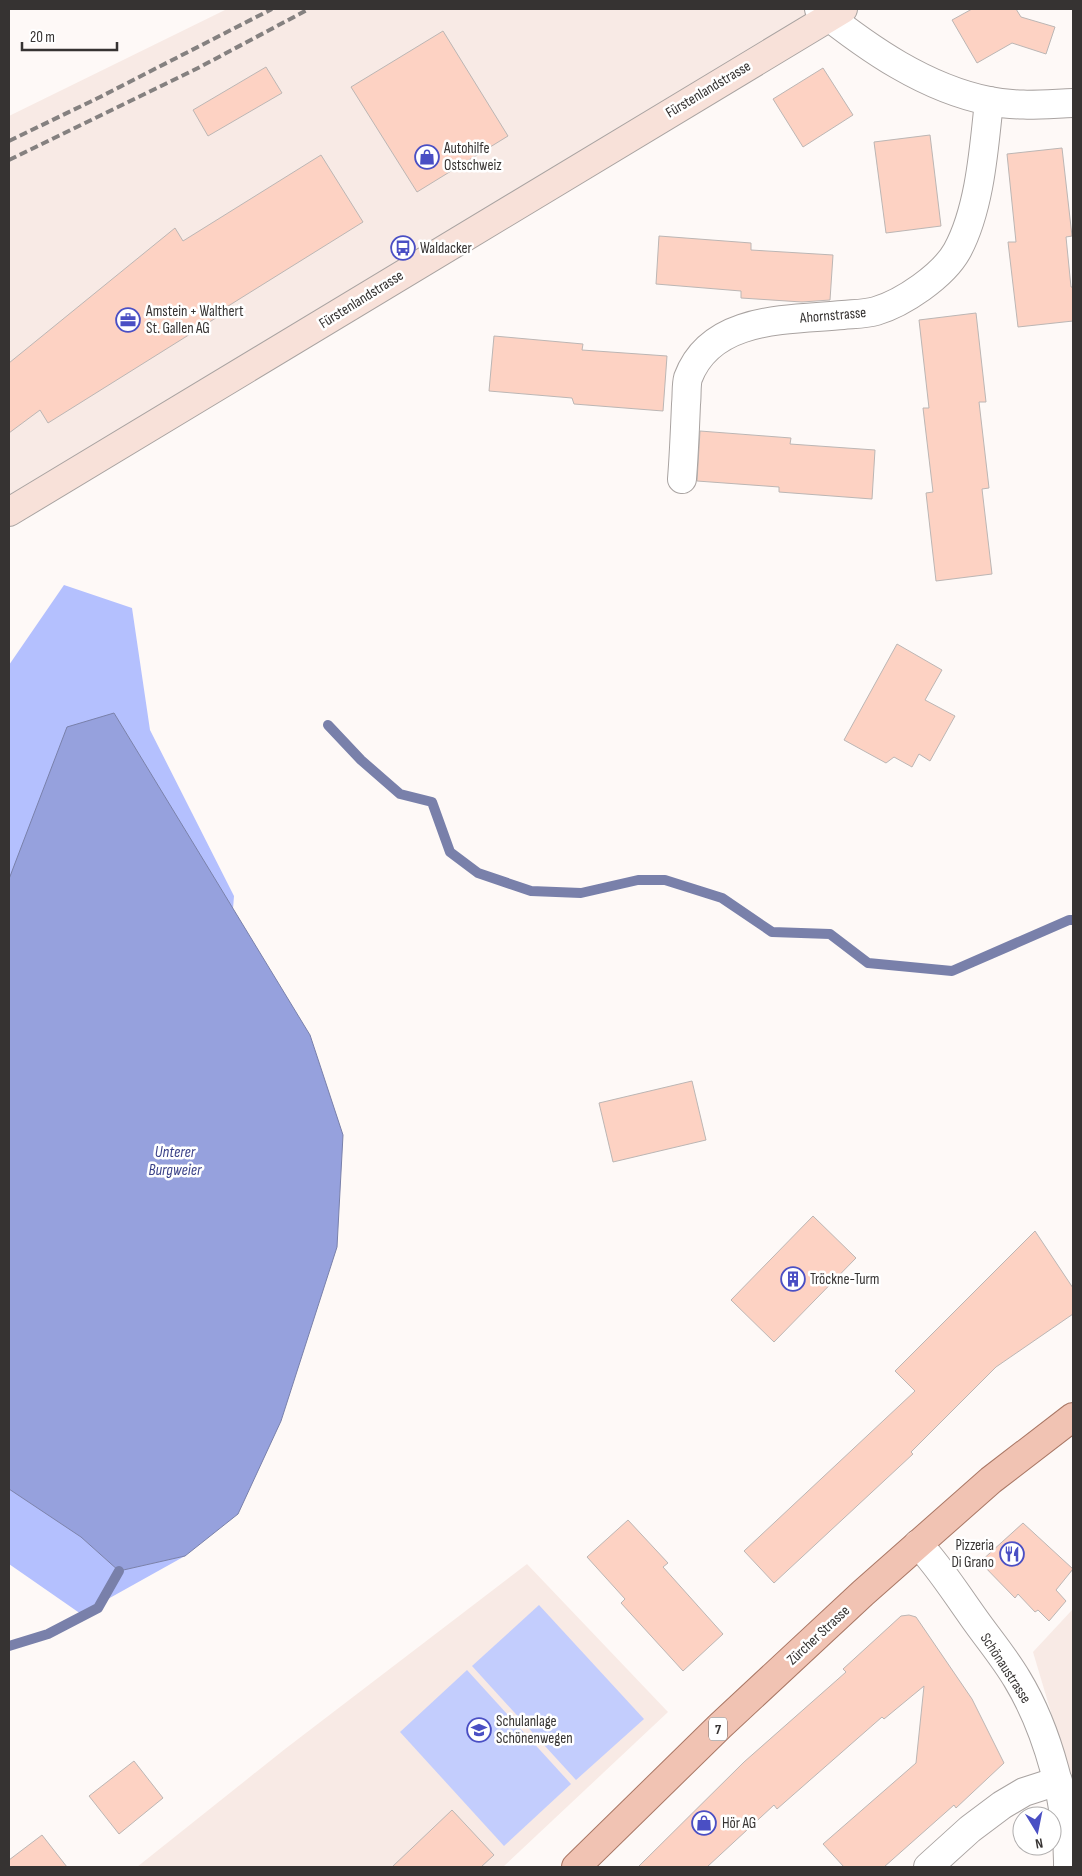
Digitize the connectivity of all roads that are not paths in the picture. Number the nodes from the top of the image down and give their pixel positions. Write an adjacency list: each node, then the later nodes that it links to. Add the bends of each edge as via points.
1 (830, 11): 2 (street, via 898,65 926,79); 5 (main road, Fürstenlandstrasse)
2 (989, 101): 3 (street, via 1038,105); 4 (street, Ahornstrasse, via 978,184 967,229 956,253 938,274 911,295 876,312 748,326 721,337 700,356 688,379)
3 (1073, 103)
4 (682, 479)
5 (9, 512)
6 (1073, 1417): 7 (main road, Zürcher Strasse / 7, via 991,1480)
7 (918, 1544): 8 (street, Schönaustrasse, via 934,1561 1016,1678 1036,1714); 9 (main road, Zürcher Strasse / 7, via 727,1719)
8 (1058, 1782): 10 (street, via 1024,1792 1002,1805 970,1828); 11 (street, Schönaustrasse)
9 (576, 1867)
10 (928, 1867)
11 (1068, 1867)

